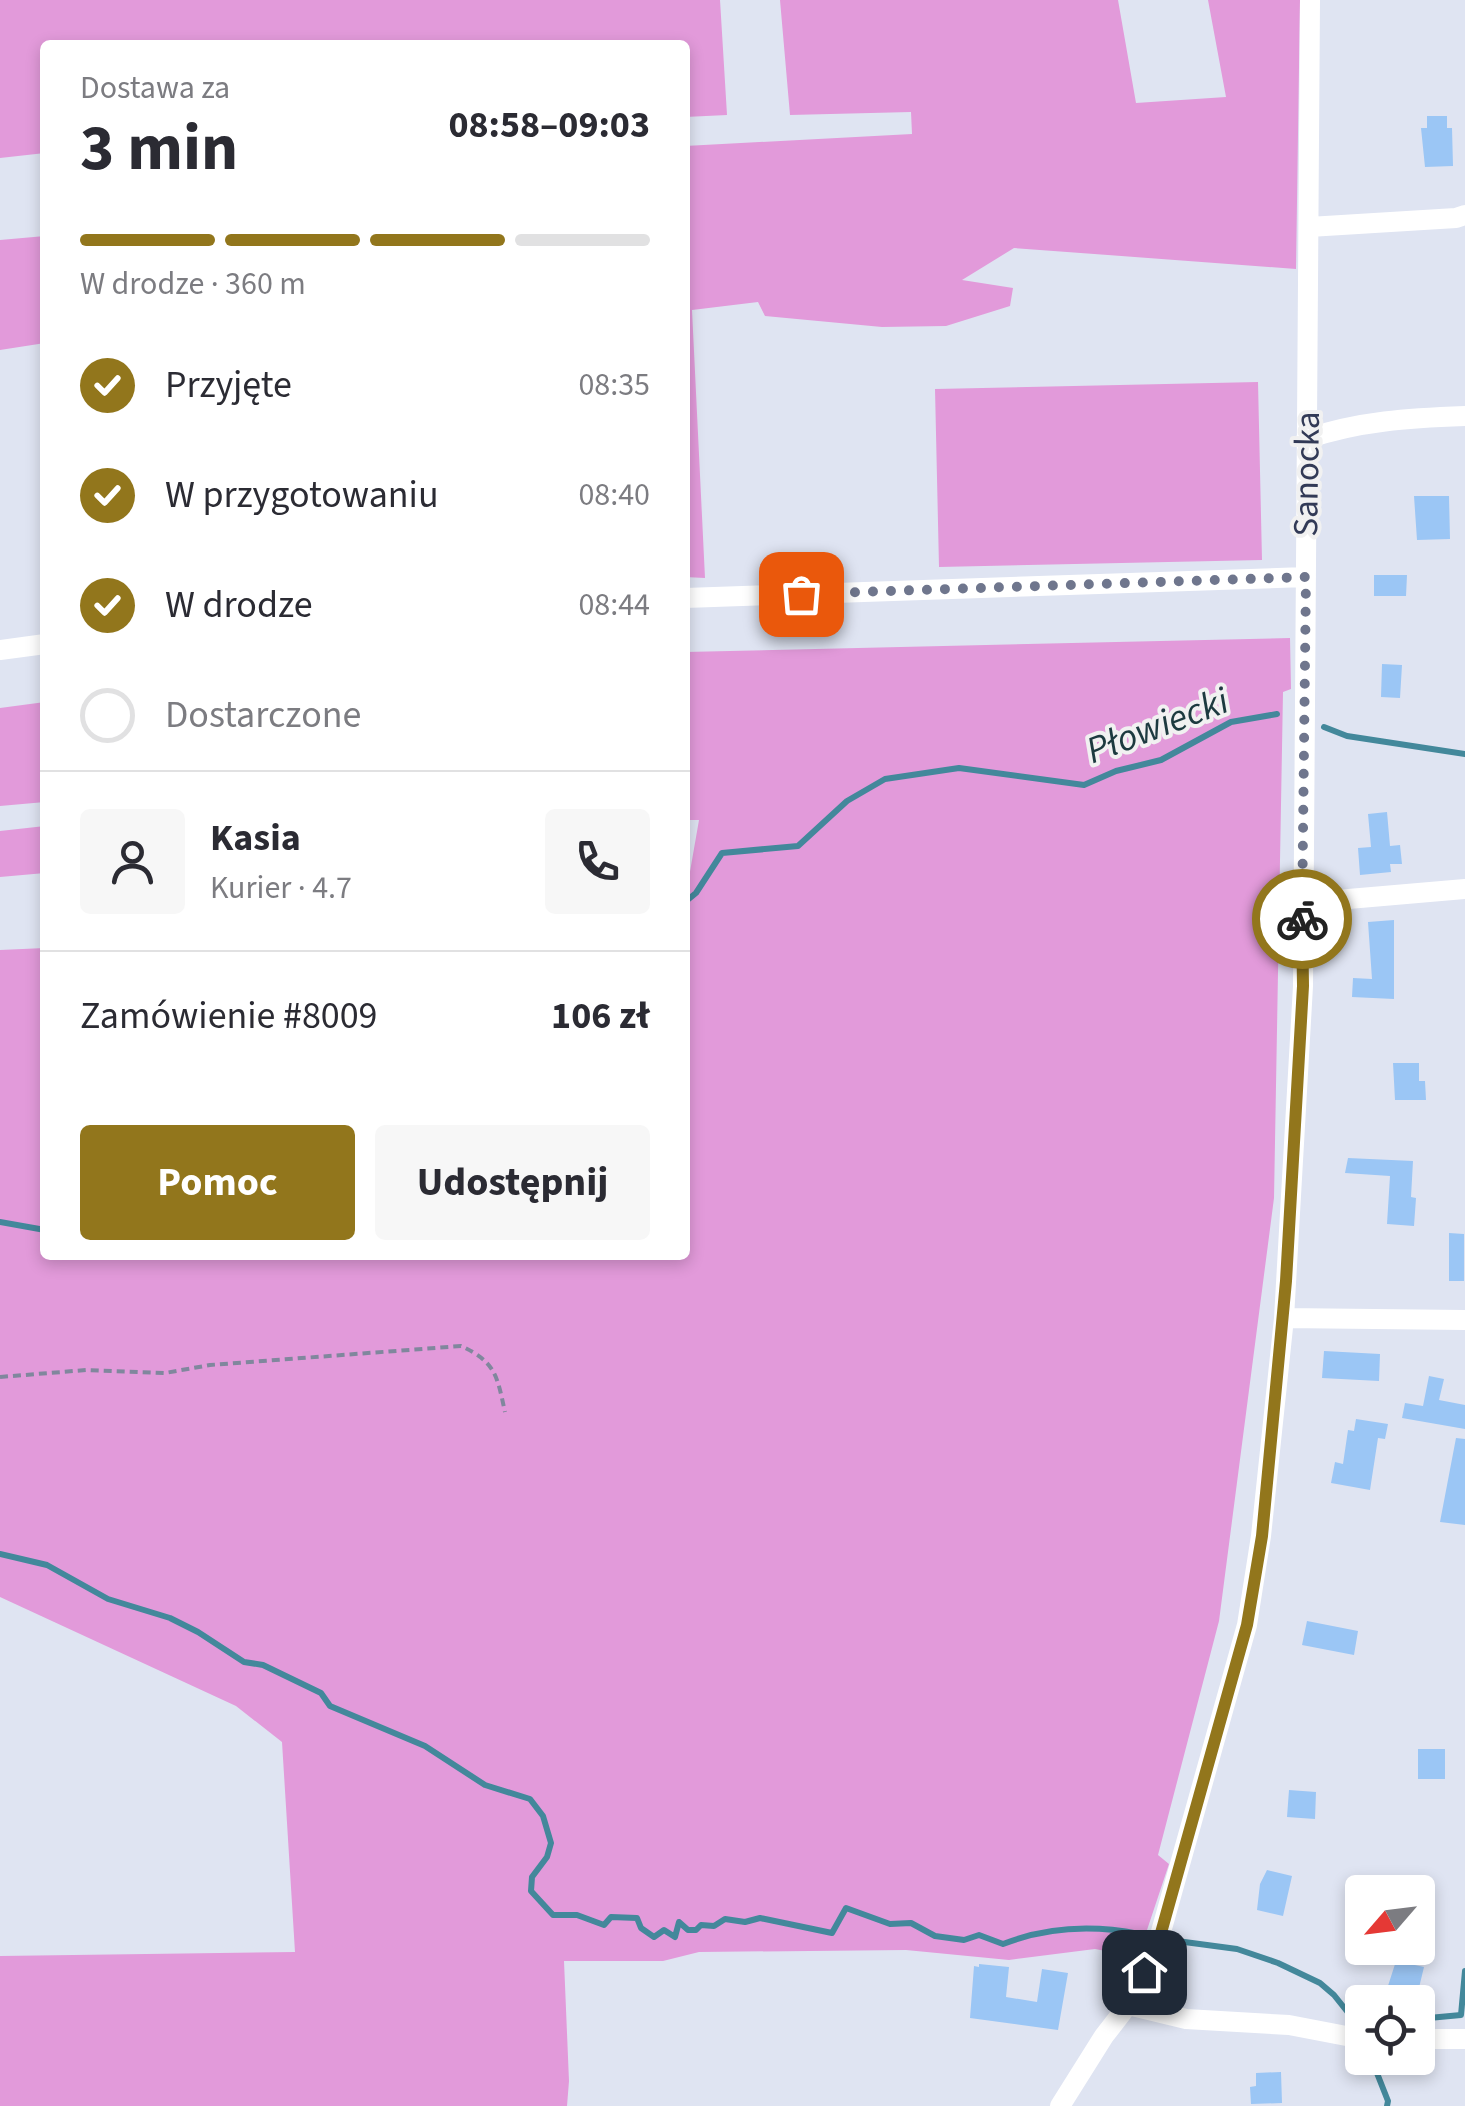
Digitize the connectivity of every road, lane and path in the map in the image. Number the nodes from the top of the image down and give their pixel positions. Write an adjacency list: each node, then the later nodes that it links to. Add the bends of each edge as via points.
1 (1310, 0): 3 (street, Sanocka)
2 (1465, 214): 3 (street)
3 (1309, 227): 5 (street, Sanocka)
4 (1465, 416): 5 (street, via 1392,418)
5 (1306, 439): 6 (street, Sanocka)
6 (1306, 577): 7 (street); 11 (street, Sanocka)
7 (690, 598)
8 (40, 645): 9 (street)
9 (0, 650)
10 (1465, 890): 11 (street)
11 (1302, 903): 12 (street, Sanocka)
12 (1284, 1318): 13 (street); 16 (street, Sanocka, via 1247,1625 1159,1940)
13 (1465, 1320)
14 (0, 1377): 15 (path, via 165,1372 462,1346 483,1356 497,1374)
15 (505, 1412)
16 (1128, 2005): 17 (street, via 1186,2019); 20 (street, Sanocka)
17 (1345, 2036)
18 (1435, 2039): 19 (street)
19 (1465, 2039)
20 (1060, 2106)

